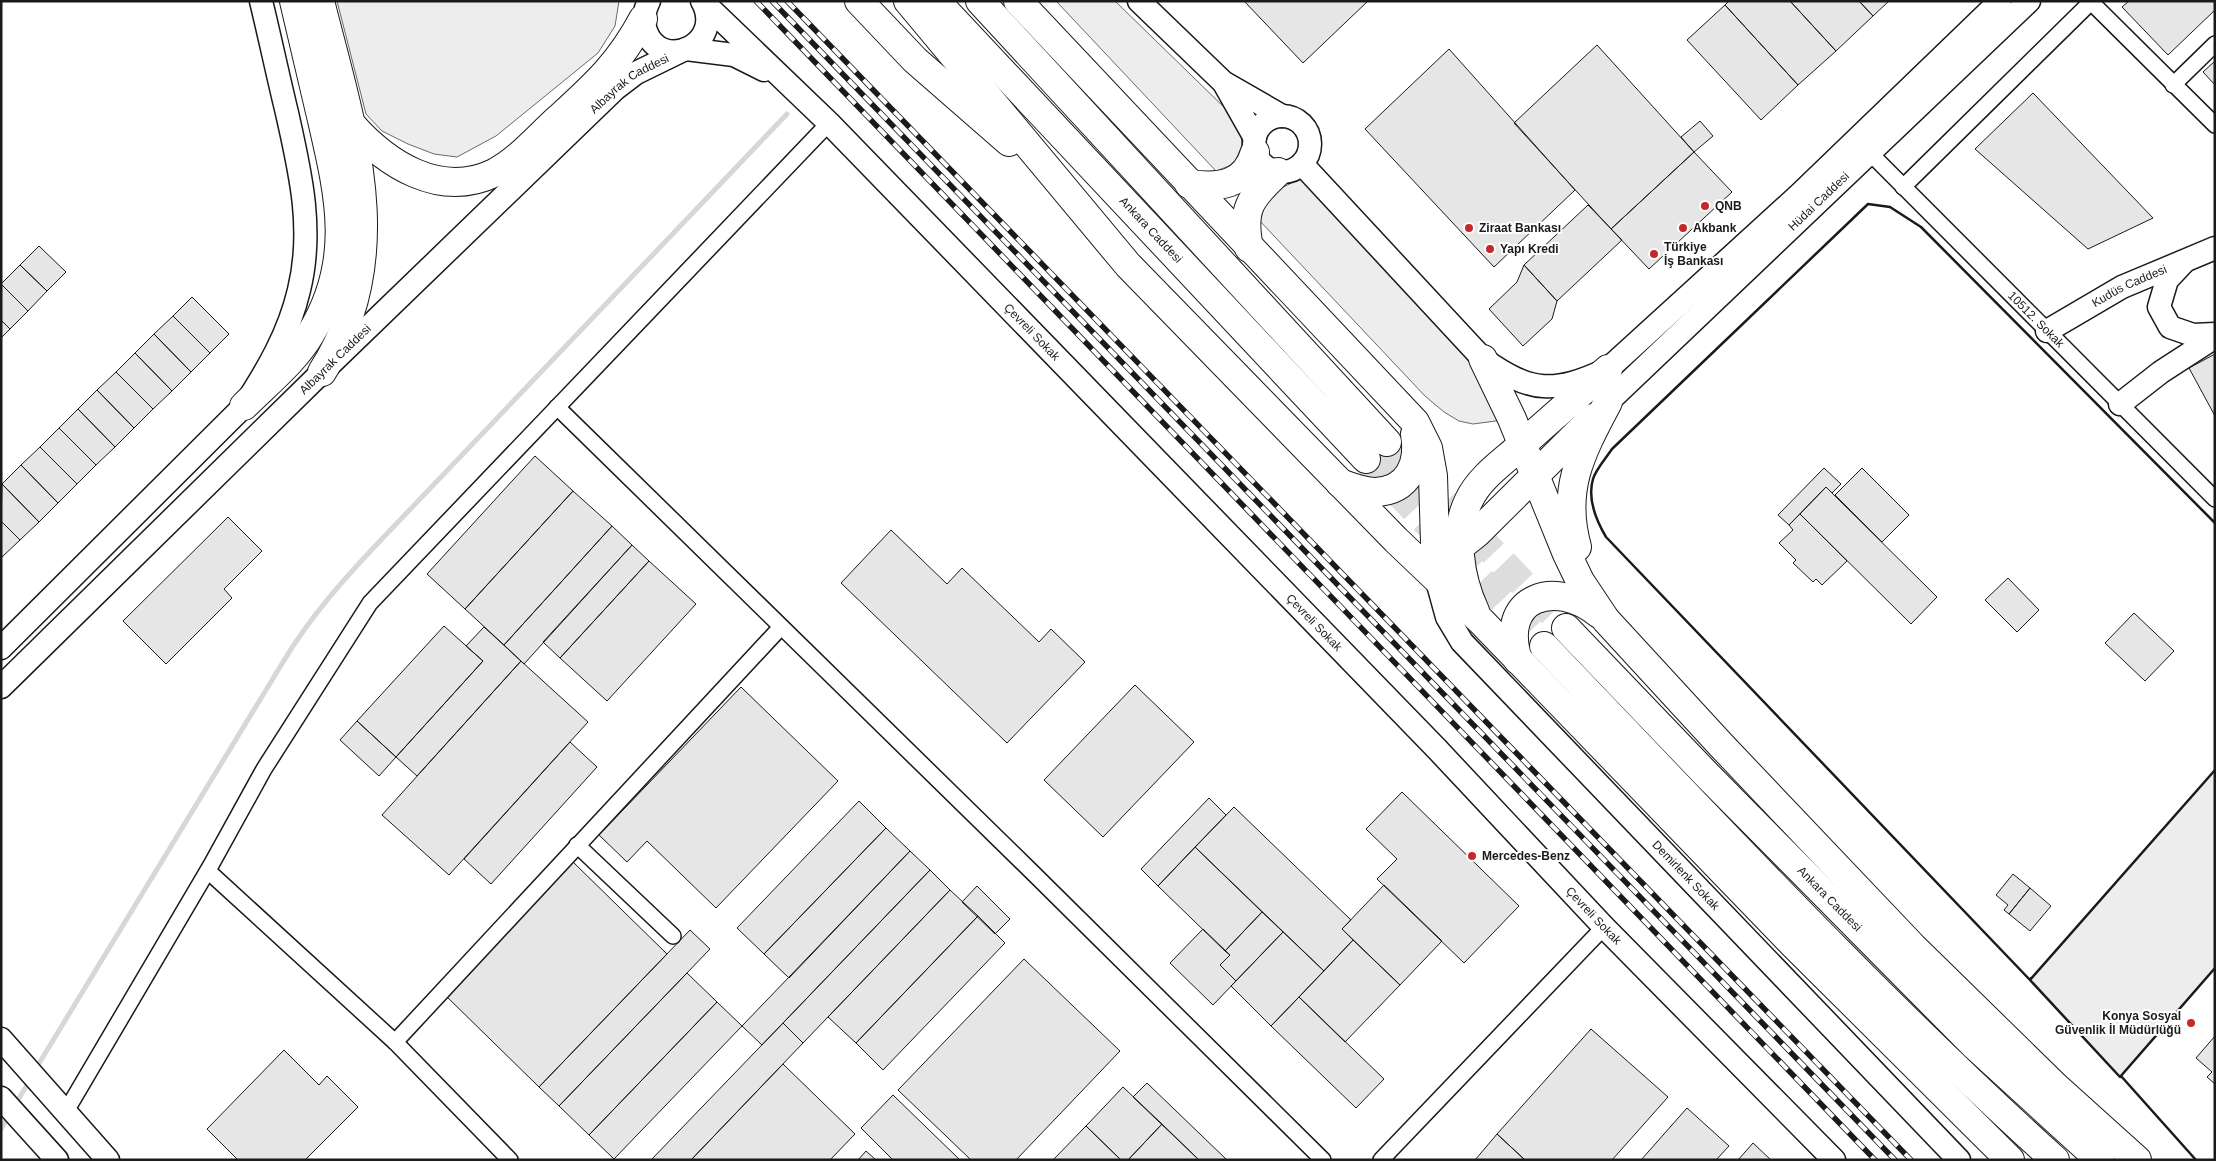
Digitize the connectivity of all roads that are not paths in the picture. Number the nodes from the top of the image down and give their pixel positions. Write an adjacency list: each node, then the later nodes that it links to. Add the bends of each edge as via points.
1 (261, 1): 42 (street, via 301,174 306,236 300,288 289,323 272,363)
2 (294, 1): 42 (highway, via 336,181 340,242 331,292 310,335)
3 (320, 1): 24 (highway)
4 (859, 1): 31 (highway, via 915,60)
5 (908, 1): 31 (highway)
6 (936, 1): 47 (highway, Ankara Caddesi)
7 (980, 1): 45 (highway)
8 (1011, 1): 16 (highway)
9 (1018, 1): 16 (highway)
10 (1138, 1): 19 (street)
11 (2000, 1): 27 (street, Hüdai Caddesi)
12 (2029, 1): 27 (street, Hüdai Caddesi)
13 (702, 2): 18 (street, Albayrak Caddesi, via 708,17 705,32 696,44); 21 (street)
14 (2092, 2): 20 (street); 30 (street)
15 (647, 7): 18 (street, via 647,34 657,45 671,51); 24 (highway, via 628,46 603,78 508,164 480,179 436,179 404,170 377,151)
16 (1044, 30): 29 (highway)
17 (2215, 44): 20 (street)
18 (684, 50): 21 (street, via 734,55); 39 (street, Albayrak Caddesi, via 636,73 615,90)
19 (1223, 82): 22 (street); 26 (street)
20 (2173, 85): 25 (street)
21 (793, 87): 23 (street, Çevreli Sokak)
22 (1282, 116): 26 (street, via 1263,124); 28 (street, via 1295,119 1307,132 1310,149)
23 (829, 123): 43 (street); 63 (street, Çevreli Sokak, via 1436,748)
24 (351, 124): 39 (highway, via 364,201 363,255 347,325)
25 (2215, 125)
26 (1255, 145): 28 (street, via 1264,166); 29 (highway, via 1248,170 1231,182 1212,186)
27 (1863, 147): 30 (street, 10512. Sokak); 38 (street, Hüdai Caddesi, via 1800,194); 40 (street, Hüdai Caddesi)
28 (1290, 168): 32 (highway, via 1259,190 1246,214); 37 (street)
29 (1189, 184): 32 (highway)
30 (1903, 187): 35 (street, 10512. Sokak)
31 (1072, 197): 49 (highway, via 1128,265)
32 (1249, 248): 44 (highway)
33 (2215, 248): 34 (street, Kudüs Caddesi)
34 (2186, 260): 35 (street, Kudüs Caddesi, via 2122,287); 36 (street, via 2167,280 2159,307 2170,327 2193,336)
35 (2047, 331): 41 (street, 10512. Sokak)
36 (2215, 336): 41 (street)
37 (1483, 358): 38 (street, via 1513,378 1542,387 1567,385); 46 (highway)
38 (1608, 370): 46 (highway)
39 (322, 372): 60 (street, Albayrak Caddesi)
40 (1608, 402): 48 (highway); 59 (highway, via 1576,471 1571,495 1571,523 1587,569 1627,627)
41 (2120, 404): 50 (street, 10512. Sokak)
42 (244, 406): 57 (street)
43 (557, 407): 54 (street); 62 (street, via 370,603 264,769)
44 (1403, 410): 49 (highway, via 1416,434 1418,452 1414,467 1405,480 1375,492); 51 (highway, via 1415,422 1428,448)
45 (1387, 442)
46 (1522, 445): 48 (highway); 51 (highway, via 1473,492)
47 (1366, 459)
48 (1534, 474): 51 (highway, via 1477,533); 53 (highway, via 1574,569)
49 (1340, 483): 51 (highway, via 1396,540)
50 (2215, 500)
51 (1444, 557): 52 (highway); 52 (highway, via 1464,577); 75 (street, Demirlenk Sokak, via 1446,617 1462,642)
52 (1478, 617): 58 (highway)
53 (1606, 620): 58 (highway, via 1585,604 1565,596 1552,595 1534,600 1521,610 1515,621 1514,647); 59 (highway)
54 (781, 627): 61 (street); 72 (street)
55 (1566, 628): 78 (highway, Ankara Caddesi, via 1974,1045)
56 (1544, 646): 77 (highway, via 1836,950)
57 (1, 648)
58 (1518, 660): 76 (highway, via 1793,944)
59 (1650, 668): 79 (highway, via 1913,947 2056,1087)
60 (1, 687)
61 (577, 845): 64 (street); 66 (street)
62 (208, 871): 66 (street); 68 (street)
63 (1604, 927): 73 (street); 74 (street, Çevreli Sokak)
64 (673, 936)
65 (1, 1039): 68 (street)
66 (395, 1042): 71 (street)
67 (1, 1098): 69 (street)
68 (65, 1113): 70 (street)
69 (50, 1154)
70 (108, 1160)
71 (510, 1160)
72 (1323, 1160)
73 (1382, 1160)
74 (1834, 1160)
75 (1959, 1160)
76 (2010, 1160)
77 (2055, 1160)
78 (2100, 1160)
79 (2137, 1160)

